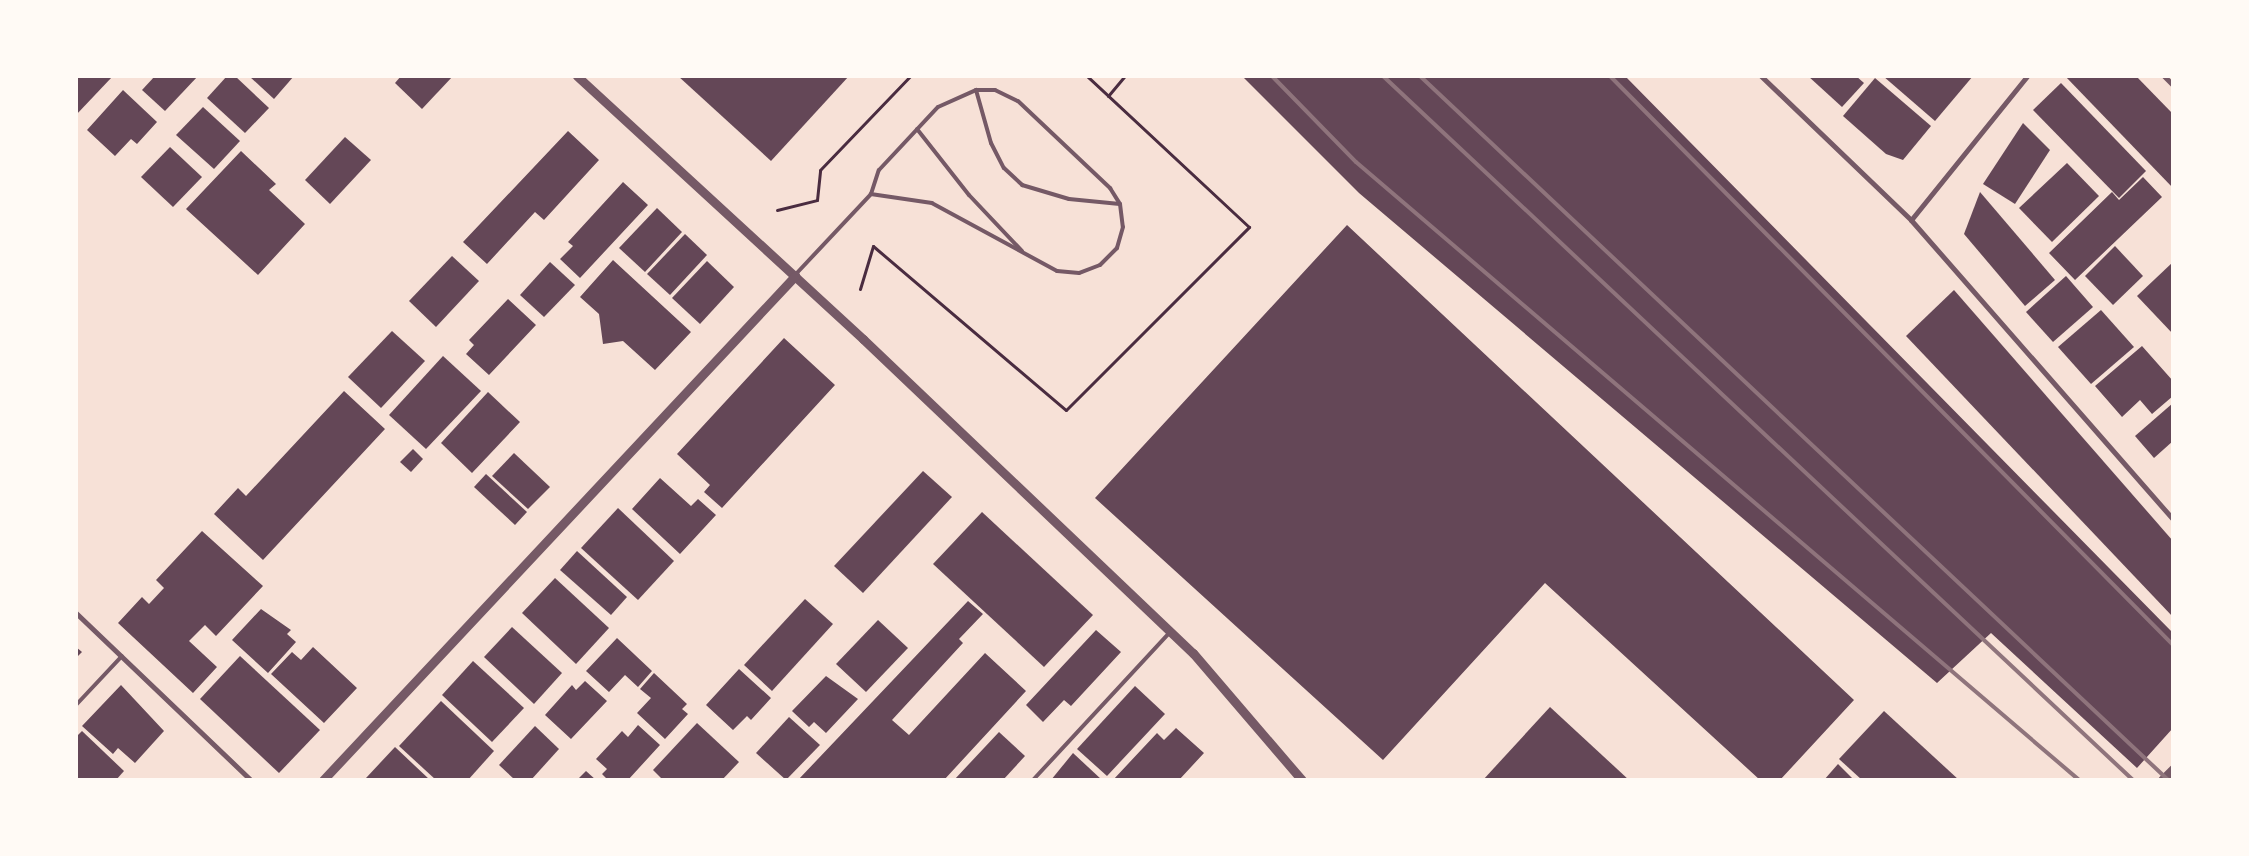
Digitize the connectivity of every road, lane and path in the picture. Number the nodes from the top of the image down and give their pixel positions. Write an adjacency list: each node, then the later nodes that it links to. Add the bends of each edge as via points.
1 (577, 76): 16 (street)
2 (910, 76): 13 (path, via 820,170 817,200)
3 (1125, 76): 9 (path)
4 (1761, 76): 14 (street)
5 (2027, 76): 14 (street)
6 (2164, 76): 7 (street)
7 (2173, 85)
8 (976, 90): 10 (lane, via 938,107); 12 (lane, via 995,90 1018,101 1110,188); 12 (lane, via 991,143 1004,168 1022,185 1069,199)
9 (1108, 96)
10 (917, 129): 11 (lane, via 879,170); 15 (lane, via 969,195)
11 (871, 194): 15 (lane, via 932,203); 16 (lane)
12 (1120, 204): 15 (lane, via 1123,227 1117,248 1100,265 1079,272 1058,271)
13 (777, 210)
14 (1911, 220): 17 (street)
15 (1025, 254)
16 (794, 276): 19 (street); 24 (street)
17 (2173, 518)
18 (76, 613): 20 (street)
19 (1170, 632): 25 (lane); 26 (street)
20 (122, 656): 21 (lane); 23 (street)
21 (76, 705)
22 (2173, 769): 27 (street)
23 (251, 780)
24 (324, 780)
25 (1033, 780)
26 (1302, 780)
27 (2162, 780)

